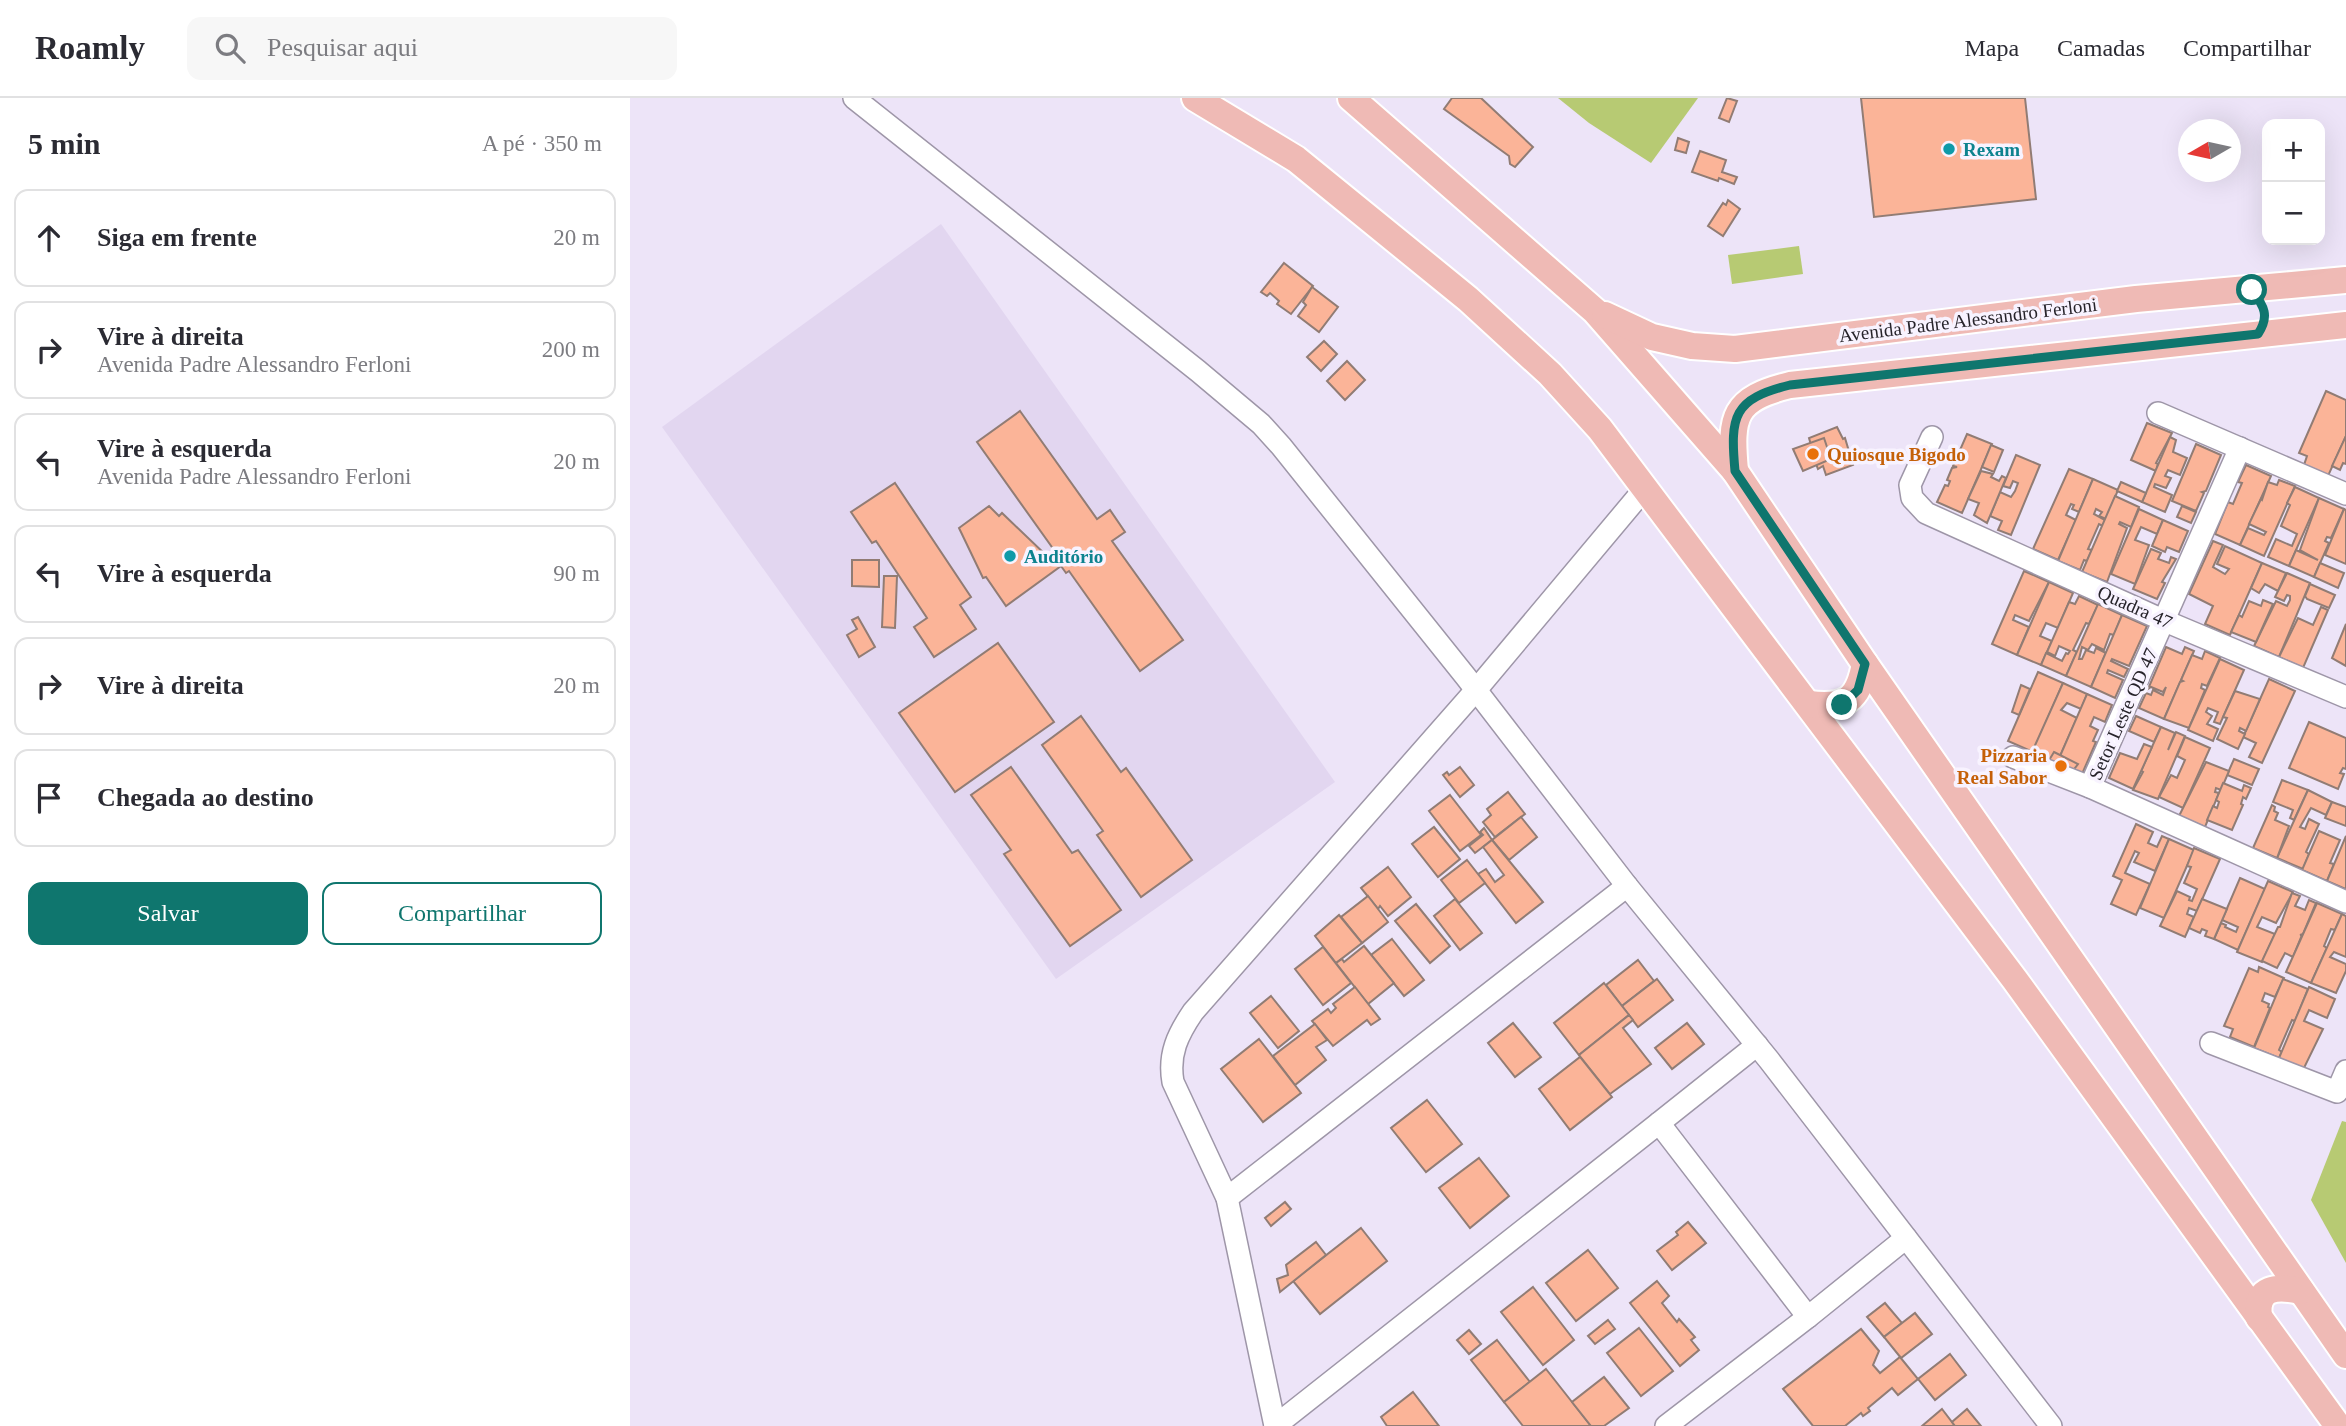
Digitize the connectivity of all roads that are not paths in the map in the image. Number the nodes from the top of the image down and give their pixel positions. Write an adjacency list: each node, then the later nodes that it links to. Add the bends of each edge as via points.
1 (854, 98): 17 (street, via 1261,424)
2 (1195, 98): 13 (main road, via 1296,159 1468,299 1550,374)
3 (1351, 98): 6 (main road)
4 (2346, 280): 5 (main road, Avenida Padre Alessandro Ferloni)
5 (2252, 290): 6 (main road, Avenida Padre Alessandro Ferloni, via 2136,299 1735,349 1652,337); 8 (main road, via 2265,312)
6 (1595, 311): 12 (main road)
7 (2346, 325): 8 (main road)
8 (2258, 334): 12 (main road, via 1768,390 1741,407 1733,443)
9 (2158, 414): 11 (street)
10 (1932, 437): 15 (street, Quadra 47, via 1910,485 1912,498 1926,513)
11 (2240, 448): 14 (street); 15 (street, Setor Leste QD 47)
12 (1735, 471): 16 (main road)
13 (1646, 487): 17 (street); 19 (main road)
14 (2346, 494)
15 (2165, 621): 18 (street, Quadra 47); 21 (street, Setor Leste QD 47)
16 (1865, 664): 19 (main road, via 1862,681 1842,705); 31 (main road)
17 (1476, 690): 22 (street); 29 (street, via 1180,1031 1172,1051 1172,1082)
18 (2346, 697)
19 (1809, 704): 33 (main road)
20 (2013, 757): 21 (street, Setor Leste QD 47)
21 (2090, 787): 23 (street, Setor Leste QD 47)
22 (1627, 886): 25 (street); 29 (street)
23 (2346, 902)
24 (2211, 1043): 27 (street)
25 (1757, 1045): 28 (street); 30 (street)
26 (2346, 1070): 27 (street)
27 (2341, 1095)
28 (1659, 1123): 32 (street); 35 (street)
29 (1227, 1198): 35 (street)
30 (1906, 1238): 32 (street); 37 (street)
31 (2301, 1291): 33 (main road, via 2276,1287 2267,1292 2261,1298); 34 (main road)
32 (1808, 1317): 36 (street)
33 (2259, 1318): 38 (main road)
34 (2346, 1355)
35 (1275, 1426)
36 (1666, 1426)
37 (2051, 1426)
38 (2338, 1426)

